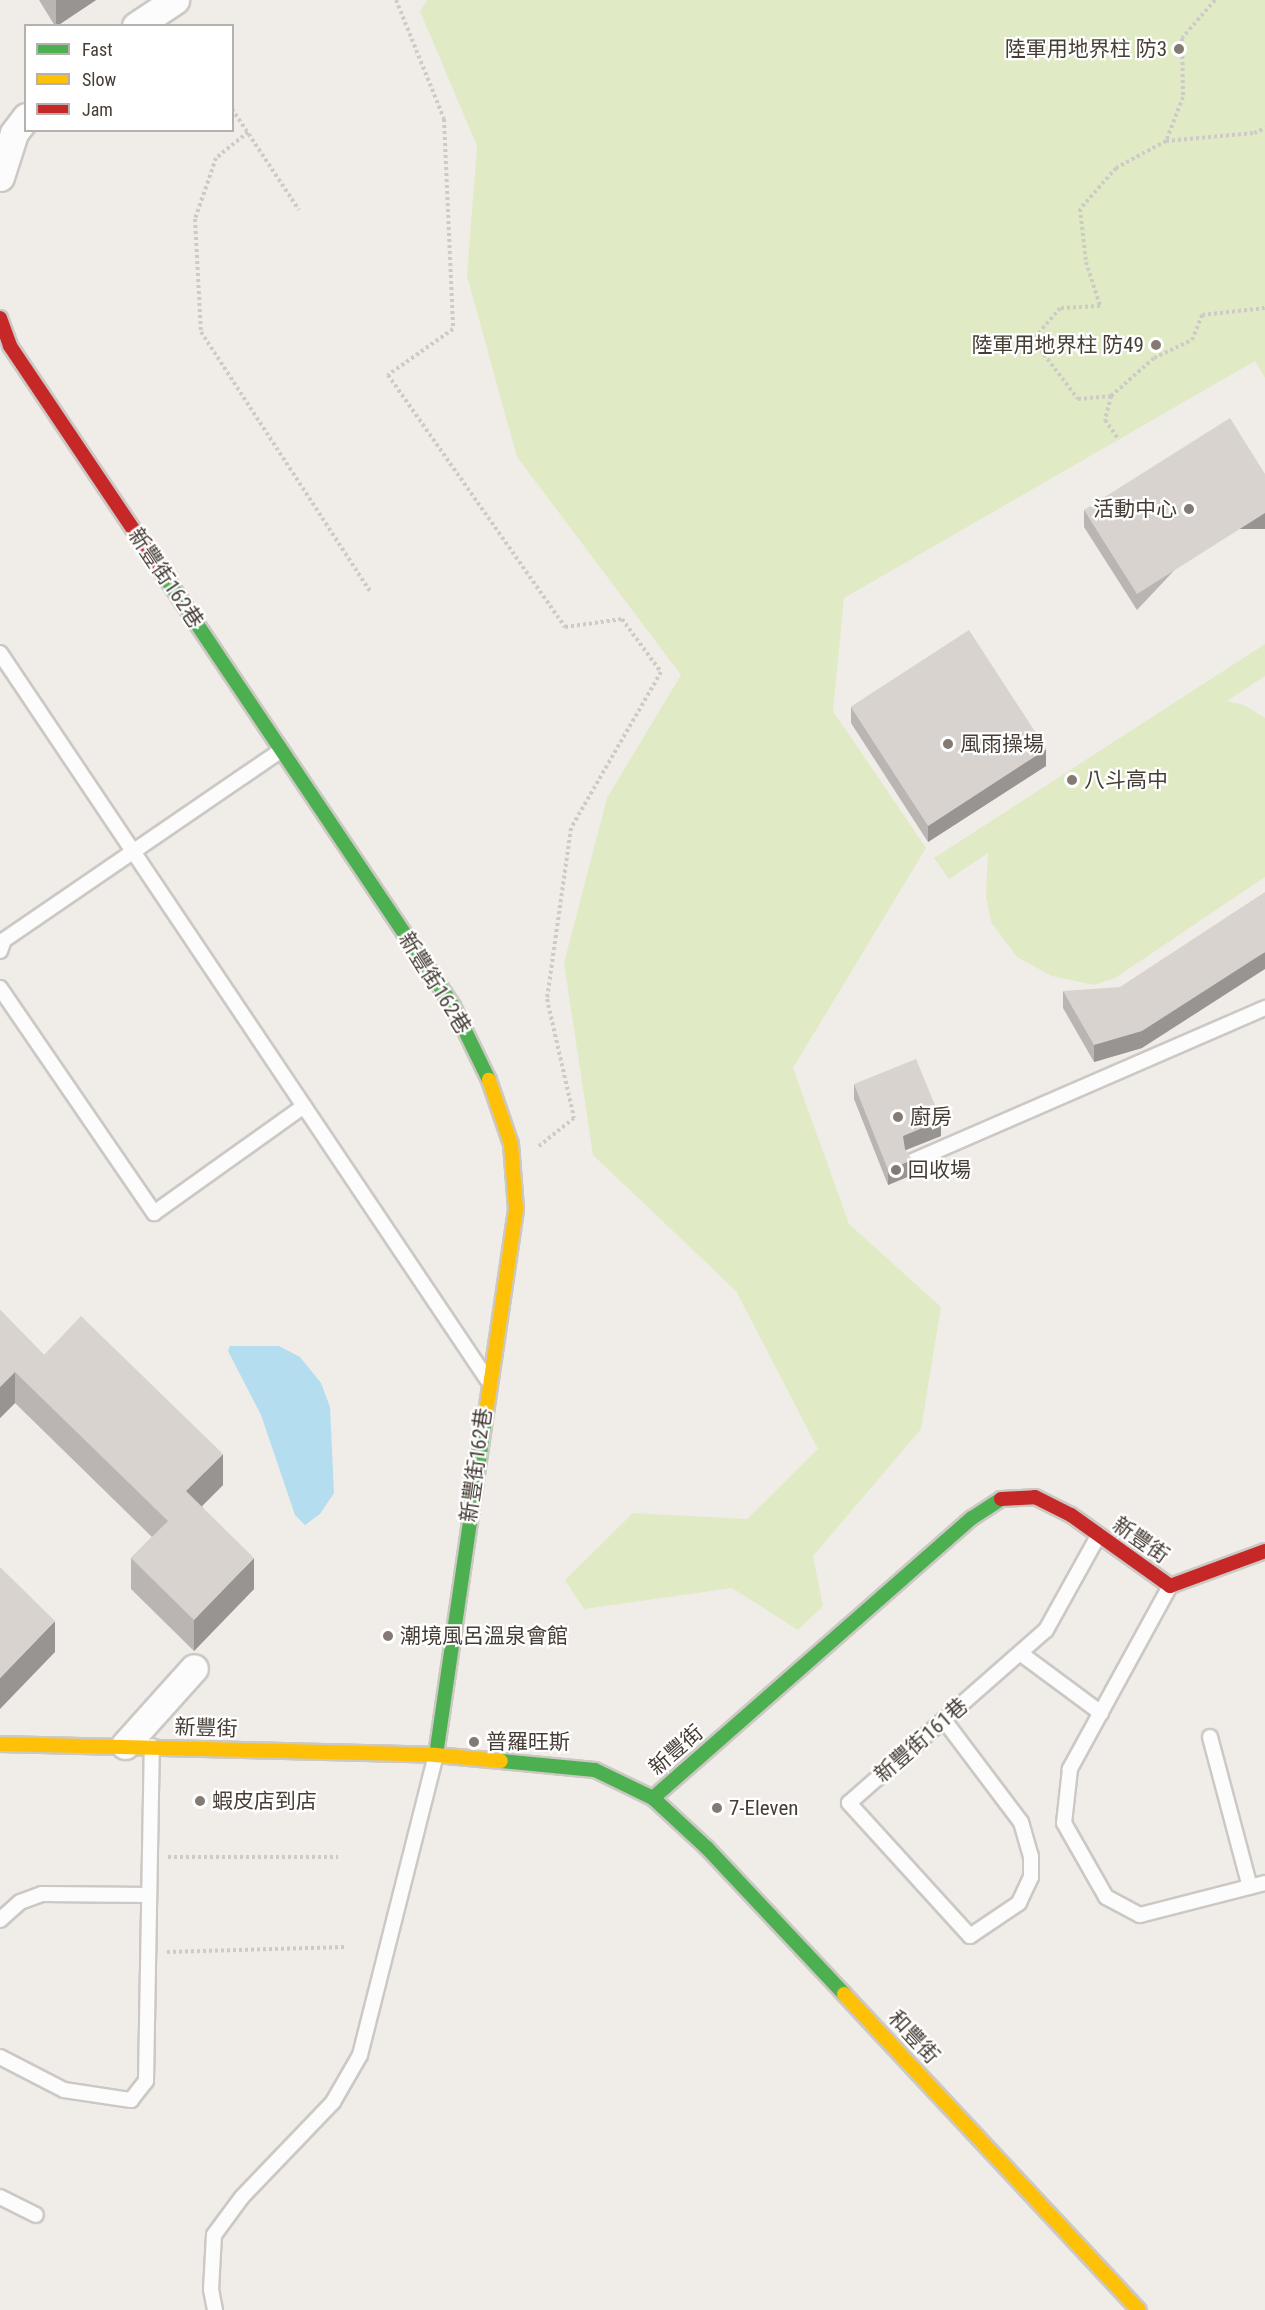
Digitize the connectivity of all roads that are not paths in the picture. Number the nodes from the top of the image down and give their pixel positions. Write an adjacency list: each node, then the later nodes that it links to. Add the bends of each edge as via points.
1 (175, 0): 2 (street)
2 (139, 24)
3 (24, 120): 4 (street, via 14,133)
4 (0, 177)
5 (0, 318): 7 (street, 新豐街162巷, via 10,346)
6 (0, 653): 8 (lane)
7 (281, 750): 8 (lane); 14 (street, 新豐街162巷, via 453,1006 484,1064 512,1144 516,1209)
8 (134, 852): 9 (lane, via 4,940); 12 (lane)
9 (0, 951)
10 (0, 988): 12 (lane, via 154,1212)
11 (1265, 1008): 13 (lane)
12 (304, 1106): 14 (lane)
13 (913, 1161)
14 (489, 1382): 26 (street, 新豐街162巷)
15 (1098, 1536): 17 (street, 新豐街); 18 (lane, 新豐街161巷, via 1046,1630); 27 (street, 新豐街, via 1071,1515 1035,1497 1005,1496 972,1518)
16 (1265, 1551): 17 (street, 新豐街)
17 (1170, 1586): 20 (lane)
18 (1020, 1653): 20 (lane); 21 (lane, 新豐街161巷)
19 (194, 1668): 24 (street)
20 (1101, 1713): 29 (lane, via 1070,1769 1064,1823 1106,1897 1140,1915)
21 (944, 1720): 21 (lane, 新豐街161巷, via 849,1803 970,1936 1019,1903 1031,1877 1031,1856 1021,1822)
22 (1210, 1737): 29 (lane)
23 (0, 1744): 24 (street, 新豐街)
24 (125, 1745): 25 (street, 新豐街)
25 (152, 1746): 26 (street, 新豐街); 30 (lane)
26 (436, 1755): 27 (street, 新豐街, via 595,1770); 35 (lane, via 360,2055 333,2102 242,2197 214,2235)
27 (653, 1798): 36 (street, 和豐街, via 707,1848)
28 (1265, 1883): 29 (lane)
29 (1250, 1887)
30 (149, 1894): 31 (lane, via 42,1894 20,1902); 32 (lane, via 146,2081 131,2100 64,2090)
31 (0, 1920)
32 (0, 2056)
33 (0, 2197): 34 (lane)
34 (36, 2215)
35 (215, 2310)
36 (1139, 2310)

